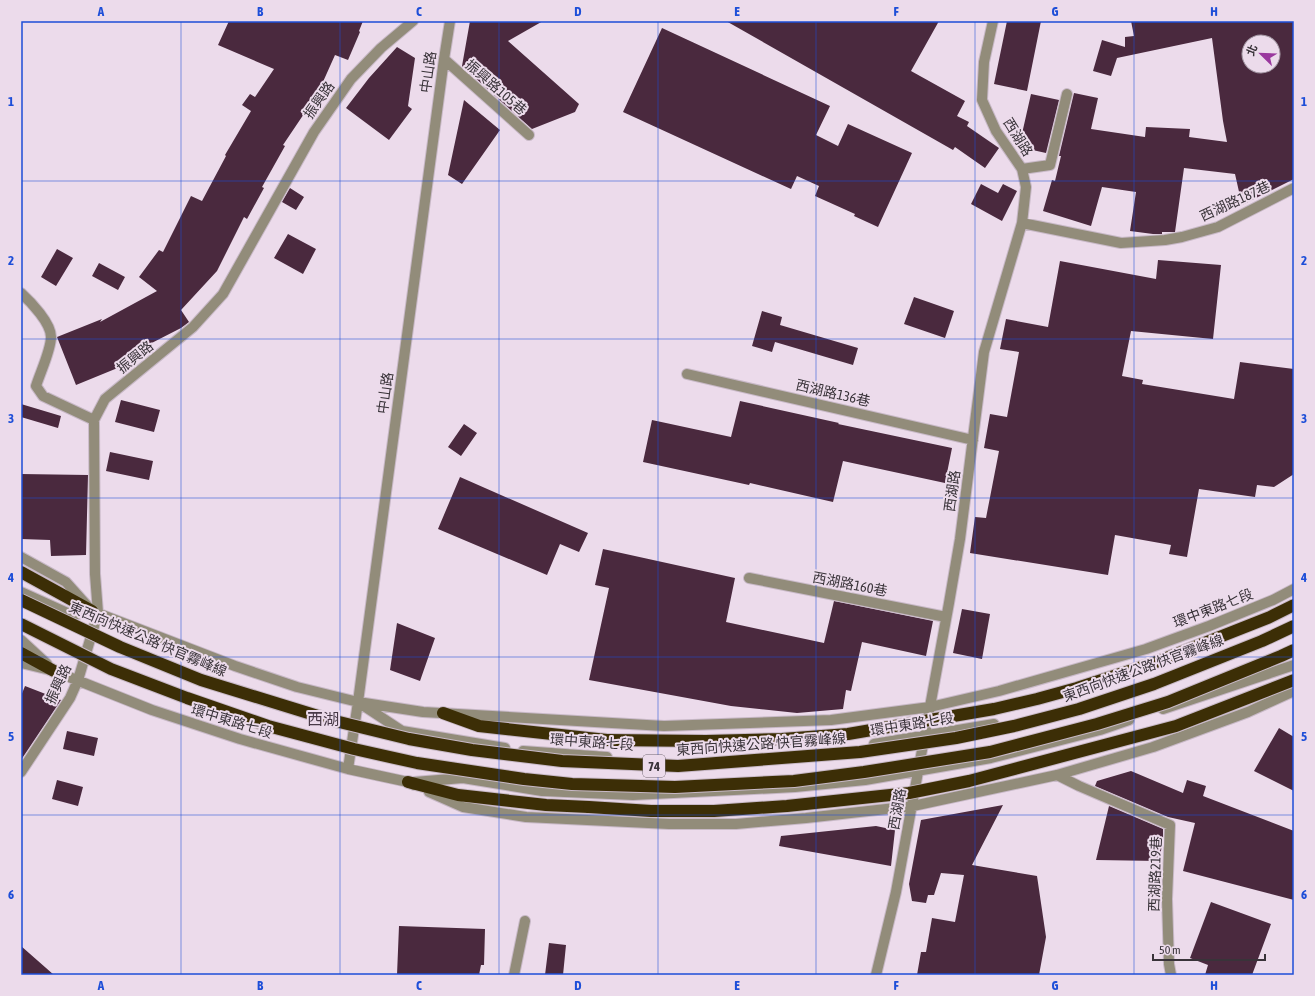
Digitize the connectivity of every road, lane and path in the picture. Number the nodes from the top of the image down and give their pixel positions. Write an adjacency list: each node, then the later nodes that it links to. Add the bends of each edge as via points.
1 (413, 21): 12 (street, 振興路, via 381,48 342,91 314,132 223,294 194,327 105,399)
2 (450, 21): 4 (street, 中山路)
3 (993, 21): 7 (street, 西湖路, via 984,62 982,100 996,131)
4 (444, 60): 6 (street, 振興路105巷); 35 (street, 中山路)
5 (1067, 94): 7 (street, via 1050,165)
6 (529, 135)
7 (1022, 169): 9 (street, 西湖路, via 1026,187)
8 (1294, 188): 9 (street, 西湖路187巷, via 1218,227 1182,238 1121,243)
9 (1022, 223): 13 (street, 西湖路, via 984,352)
10 (21, 293): 12 (street, via 37,310 51,336 36,386 42,396)
11 (687, 374): 13 (street, 西湖路136巷)
12 (94, 420): 21 (street, 振興路)
13 (973, 440): 22 (street, 西湖路, via 960,539)
14 (21, 557): 21 (street, 環中東路七段, via 66,582)
15 (21, 572): 21 (highway)
16 (749, 578): 22 (street, 西湖路160巷)
17 (1294, 589): 36 (street, 環中東路七段, via 1209,626 1146,649 999,691)
18 (21, 592): 21 (street, via 72,615)
19 (21, 600): 25 (highway, 東西向快速公路 快官霧峰線 / 74, bridge, via 120,647 201,680 331,720 408,739 472,750 562,761 678,766 860,752 956,738 1014,726 1079,709 1154,684)
20 (1294, 605): 37 (highway, bridge, via 1151,664 1077,688 994,709 848,734 782,739 607,740 479,726)
21 (95, 612): 32 (street, 振興路); 35 (street, 環中東路七段, via 234,666 297,687)
22 (946, 617): 36 (street, 西湖路)
23 (1294, 620): 38 (street, 環中東路七段, via 1153,678 1078,704 1014,721)
24 (21, 624): 27 (highway, 74, bridge, via 112,669 187,698 268,726 354,749 417,763 524,779 572,784 676,788 794,780 879,770 990,752 1168,702)
25 (1294, 626)
26 (21, 640): 31 (street, 環中東路七段)
27 (1294, 650)
28 (21, 653): 31 (highway)
29 (21, 663): 31 (street, 環中東路七段)
30 (1294, 665): 40 (street, 環中東路七段, via 1100,730 991,758)
31 (54, 671): 32 (street, 環中東路七段)
32 (78, 680): 39 (street, 環中東路七段, via 204,728); 41 (street, 振興路, via 70,698)
33 (1294, 680): 43 (highway, bridge, via 1176,726 969,781 909,793 787,806 714,811 651,811 546,805 458,795)
34 (1294, 691): 42 (street, 環中東路七段, via 1248,712 1153,747)
35 (358, 702): 37 (street, 環中東路七段); 38 (street, 環中東路七段, via 402,731 521,751 622,758 678,761 860,746); 39 (street, 中山路)
36 (930, 707): 37 (street, 環中東路七段, via 831,720 664,726); 38 (street, 西湖路)
37 (443, 713)
38 (925, 736): 40 (street, 西湖路)
39 (348, 769): 43 (street, 環中東路七段)
40 (918, 770): 43 (street, 環中東路七段, via 865,780 795,787 632,795 542,791 463,778); 44 (street, 西湖路)
41 (21, 772)
42 (1057, 774): 44 (street, 環中東路七段); 48 (street, 西湖路219巷, via 1170,825 1167,899)
43 (408, 782): 44 (street, 環中東路七段, via 463,807 526,817 608,822 736,824)
44 (913, 806): 47 (street, 西湖路)
45 (525, 921): 46 (street)
46 (514, 975)
47 (876, 975)
48 (1171, 975)

